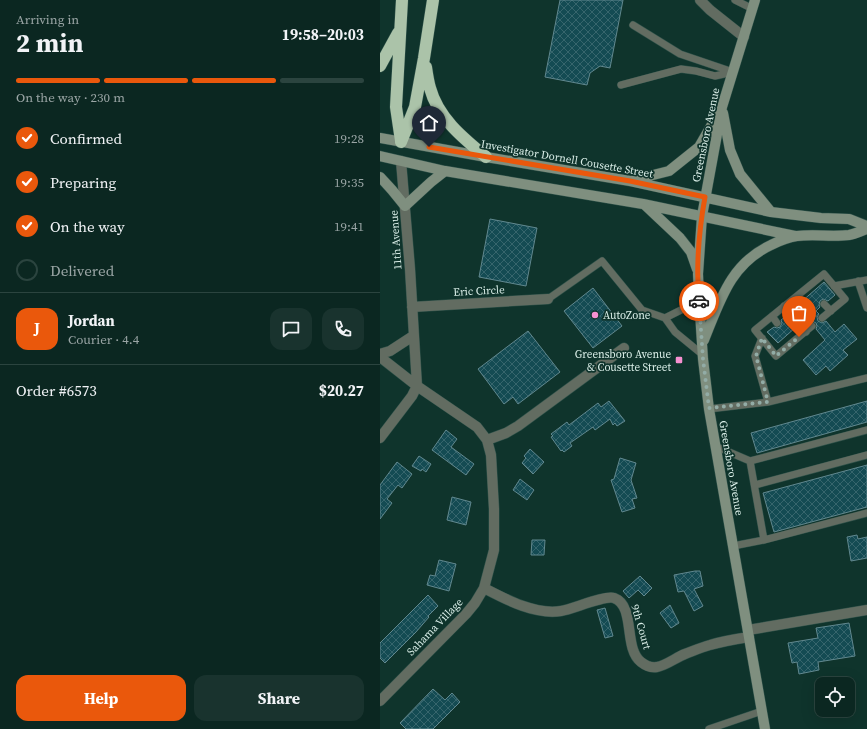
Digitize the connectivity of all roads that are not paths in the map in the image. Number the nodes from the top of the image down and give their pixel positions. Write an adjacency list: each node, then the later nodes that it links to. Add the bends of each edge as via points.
1 (402, 0): 7 (highway)
2 (433, 0): 9 (highway)
3 (700, 0): 8 (street)
4 (735, 0): 5 (lane)
5 (754, 5): 8 (main road, Greensboro Avenue)
6 (633, 25): 11 (lane, via 680,54)
7 (400, 30): 10 (highway); 15 (highway, via 396,107)
8 (744, 37): 11 (main road, Greensboro Avenue)
9 (424, 58): 15 (highway, via 415,107); 17 (highway, via 430,89 439,110 464,139)
10 (380, 66)
11 (733, 72): 12 (lane, via 715,76 681,69); 13 (main road, Greensboro Avenue)
12 (621, 85)
13 (722, 107): 21 (main road, via 699,147 669,171); 22 (main road, Greensboro Avenue); 25 (main road, via 730,150 740,174)
14 (380, 138): 15 (main road, Investigator Dornell Cousette Street)
15 (401, 142): 17 (main road, Investigator Dornell Cousette Street); 18 (main road, 11th Avenue)
16 (380, 156): 18 (main road)
17 (486, 157): 21 (main road, Investigator Dornell Cousette Street)
18 (401, 161): 19 (main road); 24 (street, 11th Avenue)
19 (445, 171): 23 (main road); 24 (main road)
20 (380, 178): 24 (main road)
21 (630, 181): 22 (main road, Investigator Dornell Cousette Street)
22 (705, 197): 25 (main road, Investigator Dornell Cousette Street); 26 (main road, Greensboro Avenue)
23 (643, 204): 26 (main road); 30 (main road, via 680,238 691,252)
24 (405, 206): 38 (street, 11th Avenue)
25 (771, 212): 27 (main road, Investigator Dornell Cousette Street, via 849,219)
26 (702, 216): 29 (main road); 30 (main road, Greensboro Avenue)
27 (867, 226)
28 (867, 230): 29 (main road, via 850,235)
29 (795, 236): 53 (main road, via 763,248 739,268 727,285)
30 (698, 274): 34 (main road, Greensboro Avenue)
31 (867, 280): 32 (lane)
32 (858, 281): 33 (lane); 39 (lane)
33 (834, 286): 37 (lane, via 824,274 799,299); 40 (lane, via 845,299)
34 (699, 297): 43 (lane, via 683,309); 53 (main road, Greensboro Avenue)
35 (548, 299): 38 (street, Eric Circle); 43 (lane, via 602,261 642,310)
36 (824, 304): 40 (lane)
37 (784, 306): 41 (lane); 42 (lane)
38 (412, 307): 50 (street, 11th Avenue)
39 (867, 308)
40 (831, 311): 44 (lane)
41 (790, 312)
42 (772, 316): 45 (lane); 51 (lane, via 755,330)
43 (664, 318): 55 (lane, via 675,332)
44 (822, 318)
45 (777, 323)
46 (800, 324): 48 (lane)
47 (812, 326): 48 (lane)
48 (806, 332): 52 (lane)
49 (787, 335): 52 (lane)
50 (413, 336): 56 (street); 59 (street, 11th Avenue)
51 (762, 338): 52 (lane, via 776,356); 60 (lane, via 756,356)
52 (792, 342)
53 (702, 343): 55 (main road, Greensboro Avenue)
54 (624, 348): 64 (street, via 518,426)
55 (703, 355): 61 (main road, Greensboro Avenue)
56 (380, 356): 59 (street, Sahama Village)
57 (867, 374): 58 (lane)
58 (864, 379): 60 (lane)
59 (417, 386): 63 (street); 64 (street, Sahama Village, via 477,427)
60 (768, 402): 61 (lane)
61 (709, 408): 65 (main road, Greensboro Avenue)
62 (867, 430): 67 (lane)
63 (380, 438)
64 (487, 440): 72 (street, Sahama Village, via 491,455 495,536)
65 (715, 446): 67 (lane); 71 (main road, Greensboro Avenue)
66 (867, 455): 68 (lane)
67 (750, 461): 68 (lane)
68 (755, 485): 70 (lane)
69 (867, 513): 70 (lane)
70 (764, 540): 71 (lane)
71 (733, 546): 74 (main road, Greensboro Avenue)
72 (484, 588): 74 (street, 9th Court, via 521,605 547,611 560,611 613,597 620,601 626,612 633,649 638,660 646,666 658,667 708,645); 75 (street, Sahama Village, via 466,614)
73 (867, 610): 74 (street, 9th Court)
74 (749, 634): 76 (main road, Greensboro Avenue)
75 (380, 701)
76 (762, 711): 77 (lane); 78 (main road, Greensboro Avenue)
77 (712, 729)
78 (766, 729)

